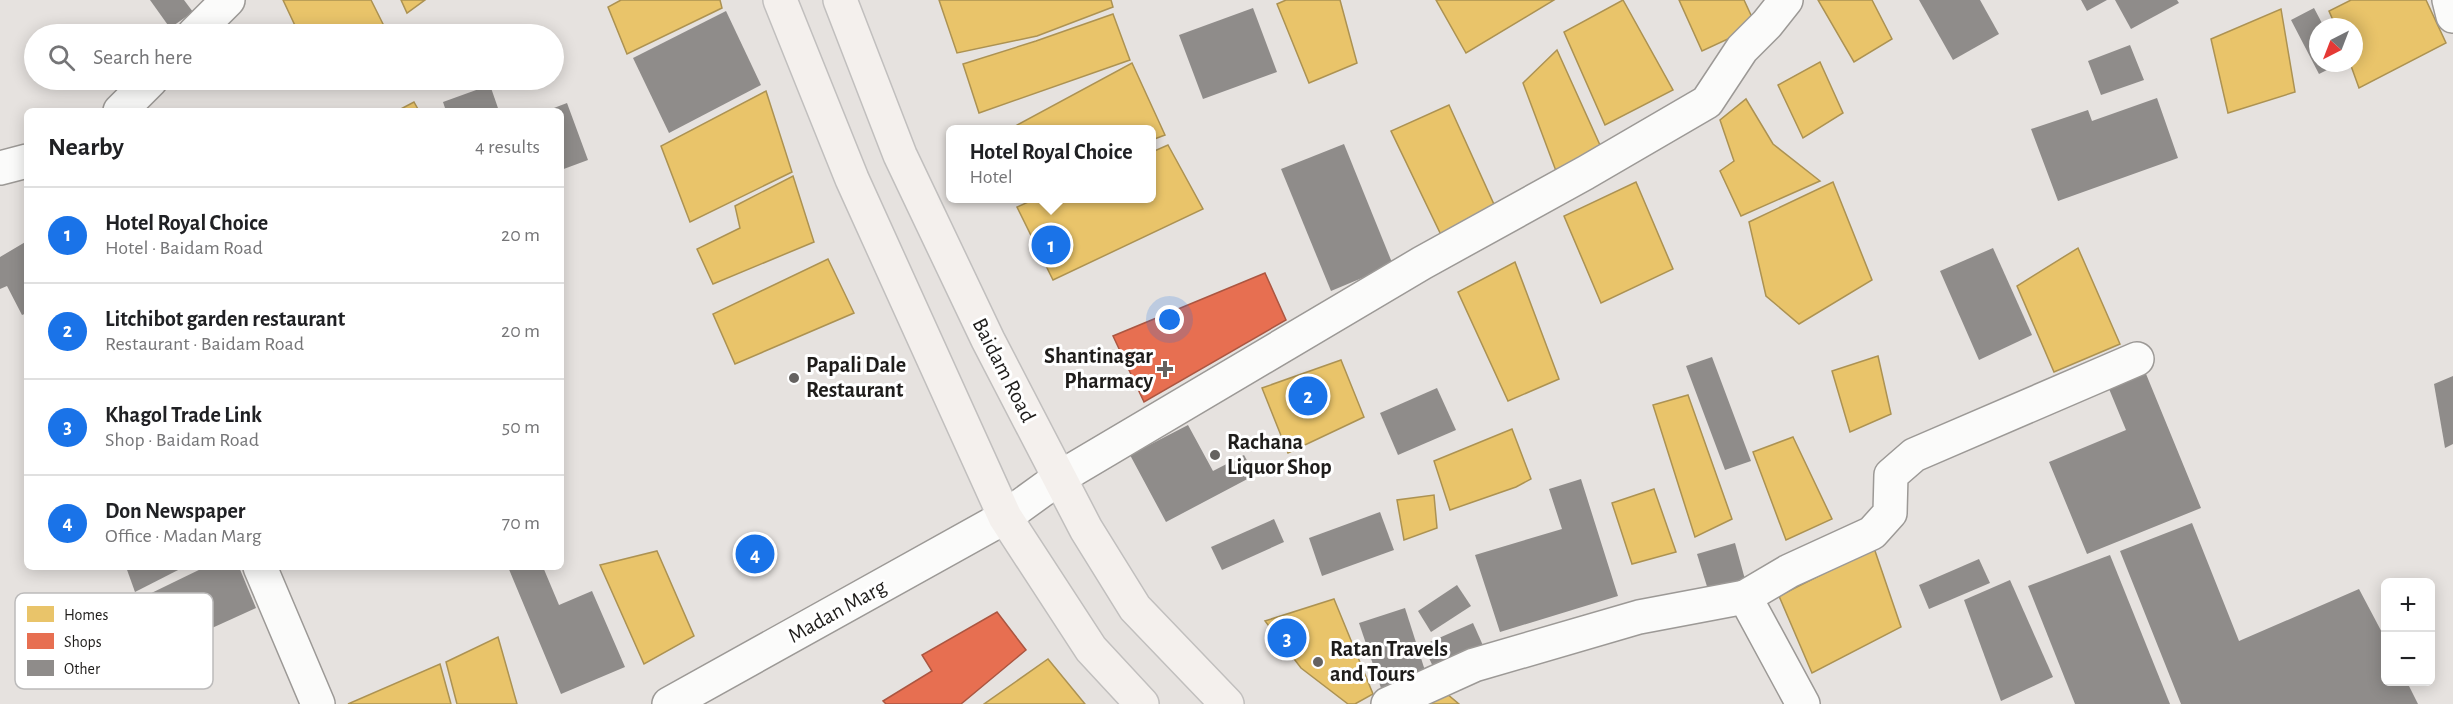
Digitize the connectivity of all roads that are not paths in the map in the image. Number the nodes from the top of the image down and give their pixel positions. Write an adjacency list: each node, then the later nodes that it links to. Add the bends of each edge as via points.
1 (228, 0): 7 (street)
2 (780, 0): 14 (main road, via 852,179)
3 (840, 0): 13 (main road, Baidam Road, via 900,155)
4 (1786, 0): 13 (street, Madan Marg, via 1742,49 1707,102 1422,263)
5 (2449, 0): 6 (street)
6 (2453, 16)
7 (204, 24)
8 (141, 90): 9 (street)
9 (123, 108)
10 (24, 162): 11 (street)
11 (0, 168)
12 (2137, 359): 16 (street, via 1914,455 1891,475 1890,513 1872,533 1789,571)
13 (1059, 478): 14 (street, Madan Marg); 20 (main road, Baidam Road, via 1135,608)
14 (1005, 517): 18 (street, Madan Marg); 19 (main road, via 1091,649)
15 (261, 570): 17 (street)
16 (1745, 597): 21 (street, via 1639,617 1474,665); 22 (street)
17 (318, 704)
18 (669, 704)
19 (1142, 704)
20 (1227, 704)
21 (1388, 704)
22 (1803, 704)

